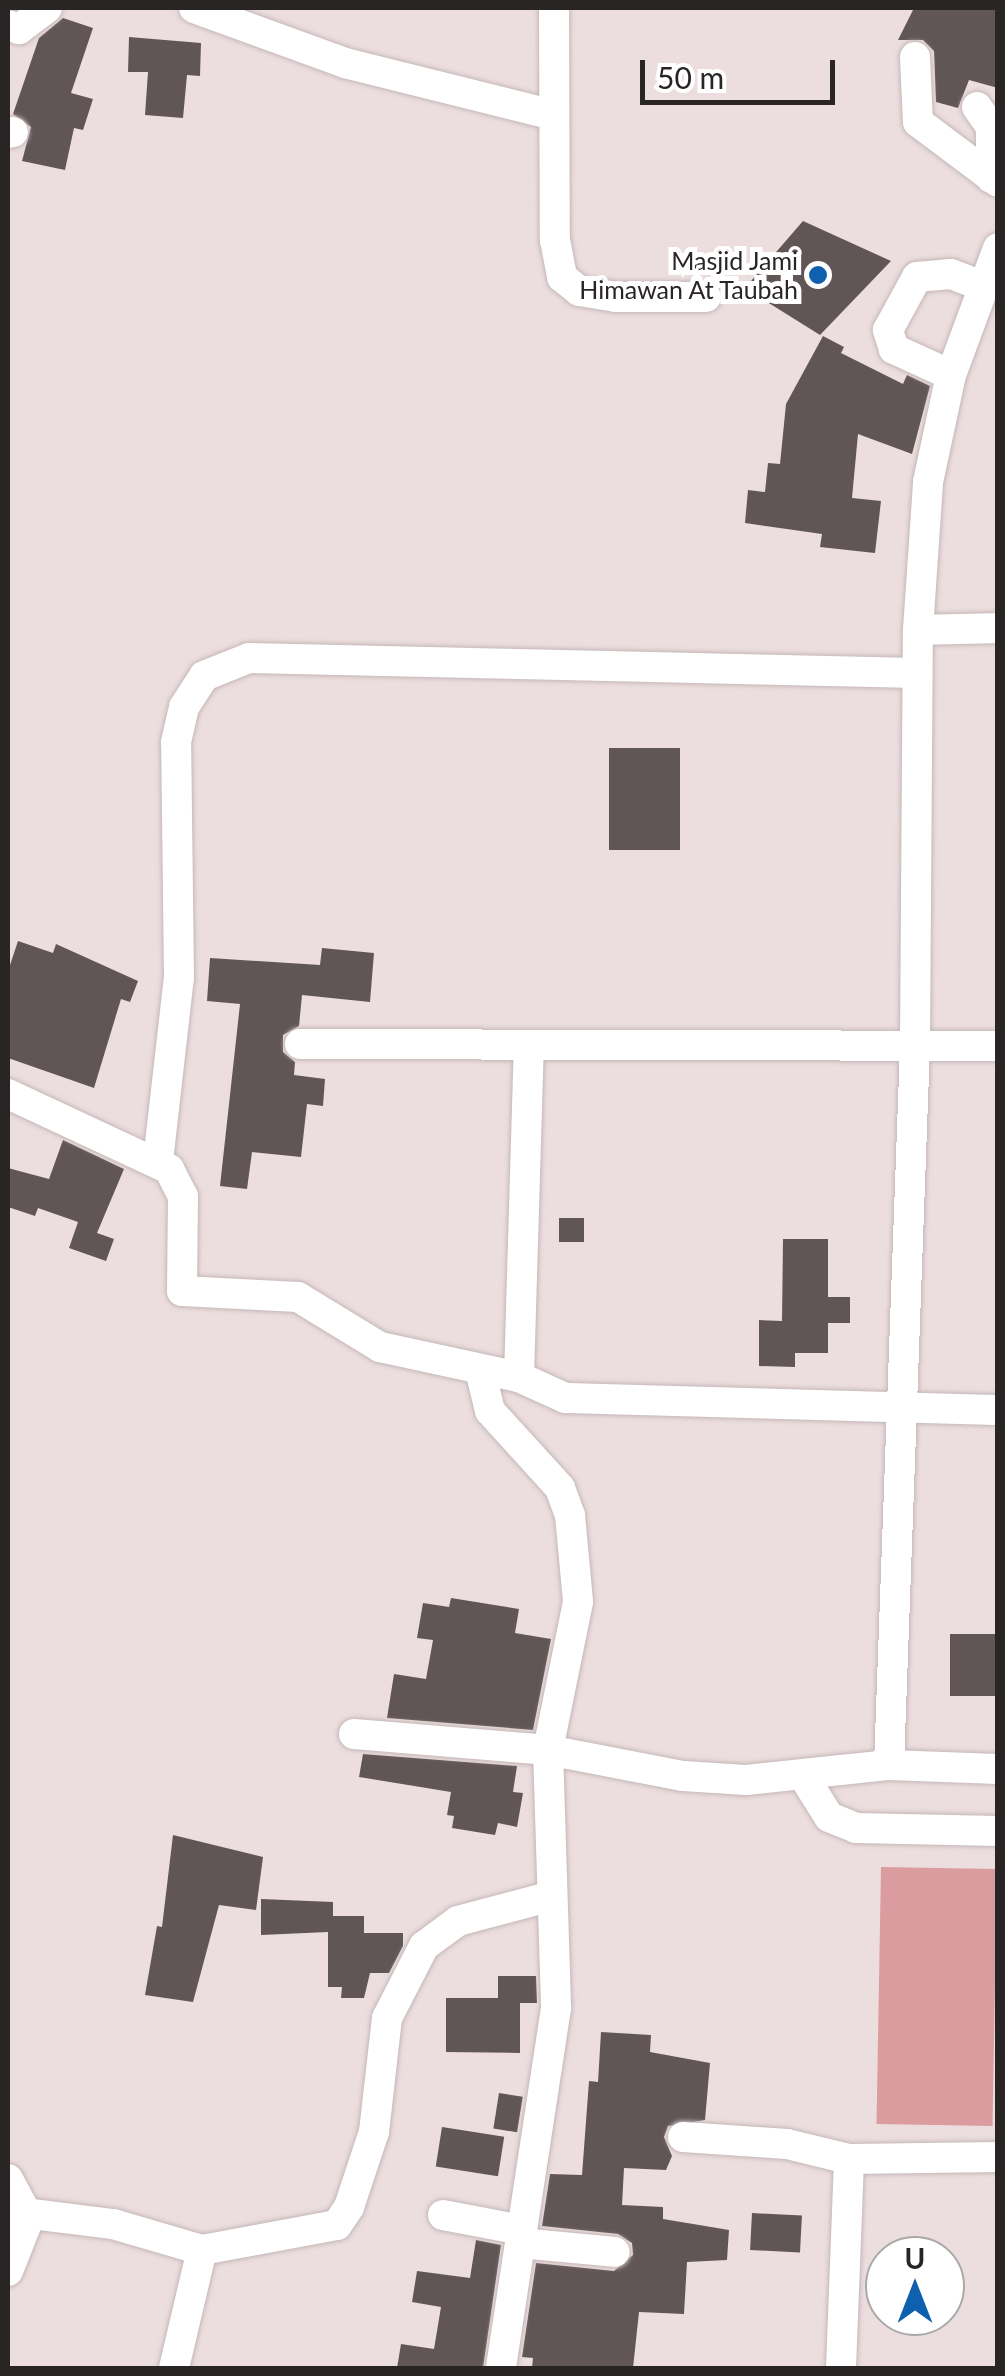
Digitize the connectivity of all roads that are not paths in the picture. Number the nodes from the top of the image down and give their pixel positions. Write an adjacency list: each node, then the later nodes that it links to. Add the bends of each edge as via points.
1 (47, 8): 4 (street, via 20,29)
2 (194, 8): 7 (street, via 345,63)
3 (554, 8): 7 (street)
4 (8, 25)
5 (915, 57): 8 (street, via 918,122)
6 (978, 107): 8 (street, via 991,127)
7 (552, 115): 11 (street, via 562,277 579,291 615,297)
8 (994, 180)
9 (998, 248): 10 (street)
10 (982, 286): 12 (street); 12 (street, via 951,274 917,277 888,330 894,349)
11 (706, 297)
12 (951, 376): 14 (street, via 928,482)
13 (998, 628): 14 (street)
14 (918, 630): 15 (street)
15 (917, 673): 17 (street); 21 (street, via 249,658 204,676 184,707 176,742 178,978)
16 (300, 1044): 19 (street)
17 (915, 1044): 18 (street); 19 (street); 24 (street)
18 (998, 1046)
19 (528, 1049): 23 (street)
20 (8, 1094): 21 (street)
21 (158, 1161): 22 (street, via 183,1196 182,1292 298,1298 364,1341)
22 (480, 1370): 23 (street); 27 (street, via 490,1411 541,1461 570,1515 577,1621)
23 (518, 1376): 24 (street, via 584,1400)
24 (905, 1407): 25 (street); 28 (street)
25 (998, 1410)
26 (354, 1734): 27 (street)
27 (548, 1750): 30 (street, via 684,1776); 32 (street)
28 (889, 1765): 29 (street); 30 (street)
29 (998, 1769)
30 (804, 1777): 31 (street, via 829,1816 856,1828)
31 (998, 1831)
32 (548, 1896): 39 (street, via 556,2008); 40 (street, via 458,1920 424,1946 387,2018 374,2132 350,2208 336,2225)
33 (683, 2137): 35 (street, via 787,2144)
34 (998, 2157): 35 (street)
35 (849, 2159): 45 (street)
36 (8, 2179): 37 (street)
37 (18, 2214): 40 (street, via 113,2224); 42 (street)
38 (443, 2215): 39 (street)
39 (521, 2236): 41 (street); 44 (street)
40 (202, 2250): 43 (street)
41 (614, 2252)
42 (8, 2272)
43 (174, 2368)
44 (502, 2368)
45 (841, 2368)

